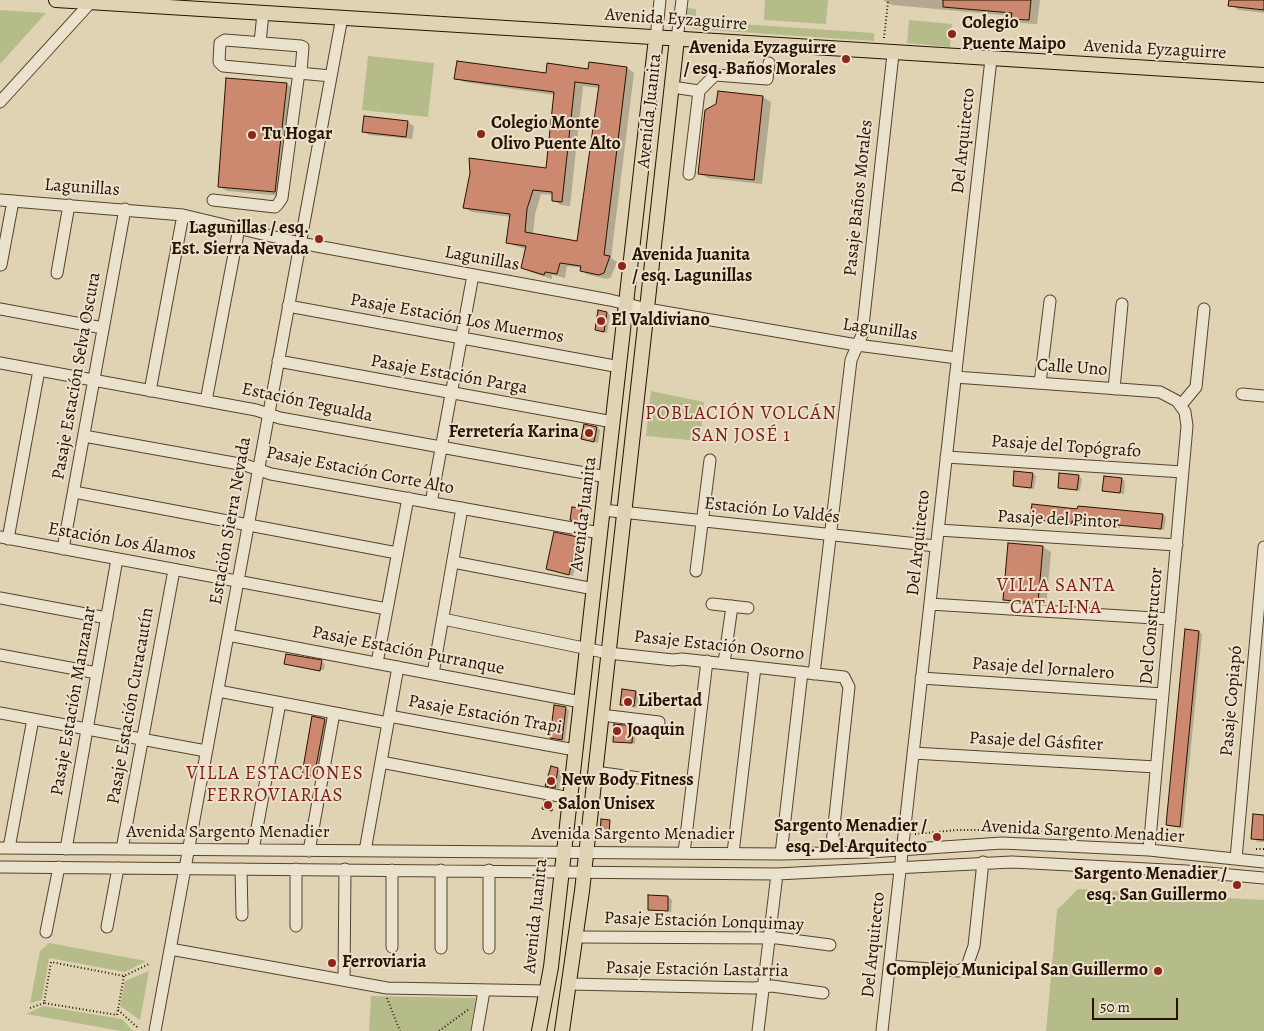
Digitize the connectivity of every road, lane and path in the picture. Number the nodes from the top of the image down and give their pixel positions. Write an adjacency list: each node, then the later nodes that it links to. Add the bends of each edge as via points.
1 (56, 0): 4 (main road, Avenida Eyzaguirre)
2 (660, 0): 9 (street, Avenida Juanita)
3 (682, 0): 10 (street, Avenida Juanita)
4 (91, 2): 6 (main road, Avenida Eyzaguirre); 20 (street)
5 (888, 2): 8 (path)
6 (263, 13): 7 (main road, Avenida Eyzaguirre); 11 (street)
7 (342, 17): 9 (main road, Avenida Eyzaguirre); 17 (street, Estación Sierra Nevada)
8 (885, 34)
9 (656, 38): 10 (main road, Avenida Eyzaguirre); 34 (main road, Avenida Juanita)
10 (677, 40): 12 (main road, Avenida Eyzaguirre); 18 (main road, Avenida Juanita)
11 (260, 43): 15 (street, via 303,47); 15 (street, via 222,41 220,64)
12 (893, 54): 13 (main road, Avenida Eyzaguirre); 42 (street, Pasaje Baños Morales, via 862,335)
13 (991, 59): 16 (main road, Avenida Eyzaguirre); 43 (street, Del Arquitecto)
14 (769, 63): 19 (street, via 767,79 716,75)
15 (300, 72): 17 (street); 24 (street, via 283,193 278,204 275,207)
16 (1264, 75)
17 (331, 76): 29 (street, Estación Sierra Nevada)
18 (672, 88): 19 (street); 38 (main road, Avenida Juanita)
19 (699, 91): 21 (street)
20 (0, 102)
21 (689, 174)
22 (0, 200): 23 (street, Lagunillas)
23 (13, 200): 25 (street, Lagunillas); 30 (street)
24 (213, 200)
25 (69, 204): 26 (street, Lagunillas); 31 (street)
26 (125, 208): 27 (street, Lagunillas); 40 (street, Pasaje Estación Selva Oscura)
27 (183, 215): 28 (street, Lagunillas); 52 (street)
28 (239, 228): 29 (street, Lagunillas); 56 (street)
29 (300, 243): 32 (street, Lagunillas); 36 (street, Estación Sierra Nevada)
30 (2, 265)
31 (57, 273)
32 (473, 275): 34 (street, Lagunillas); 41 (street)
33 (1050, 301): 50 (street)
34 (627, 303): 38 (street, Lagunillas); 46 (main road, Avenida Juanita)
35 (1122, 304): 51 (street)
36 (288, 306): 41 (street, Pasaje Estación Los Muermos); 44 (street, Estación Sierra Nevada)
37 (0, 309): 40 (street)
38 (647, 309): 42 (street, Lagunillas); 72 (main road, Avenida Juanita)
39 (1204, 309): 57 (street, via 1196,388)
40 (103, 328): 49 (street, Pasaje Estación Selva Oscura)
41 (462, 338): 46 (street, Pasaje Estación Los Muermos); 53 (street)
42 (857, 345): 43 (street, Lagunillas); 77 (street, Pasaje Baños Morales, via 851,360)
43 (958, 358): 48 (street, Del Arquitecto)
44 (278, 362): 53 (street, Pasaje Estación Parga); 58 (street, Estación Sierra Nevada)
45 (0, 363): 47 (street, Estación Tegualda)
46 (620, 366): 59 (main road, Avenida Juanita)
47 (39, 370): 49 (street, Estación Tegualda); 78 (street)
48 (955, 377): 50 (street, Calle Uno); 62 (street, Del Arquitecto)
49 (94, 380): 52 (street, Estación Tegualda); 60 (street, Pasaje Estación Selva Oscura)
50 (1040, 384): 51 (street, Calle Uno)
51 (1114, 389): 57 (street, Calle Uno, via 1160,392)
52 (150, 391): 56 (street, Estación Tegualda)
53 (451, 393): 59 (street, Pasaje Estación Parga); 61 (street)
54 (1242, 394): 55 (street)
55 (1264, 396)
56 (206, 401): 58 (street, Estación Tegualda)
57 (1182, 405): 65 (street, Del Constructor, via 1187,426)
58 (268, 414): 61 (street, Estación Tegualda); 64 (street, Estación Sierra Nevada)
59 (613, 422): 66 (main road, Avenida Juanita)
60 (84, 436): 64 (street, Pasaje Estación Corte Alto); 67 (street, Pasaje Estación Selva Oscura)
61 (441, 447): 66 (street, Estación Tegualda); 69 (street)
62 (946, 457): 65 (street, Pasaje del Topógrafo); 75 (street, Del Arquitecto)
63 (710, 460): 73 (street)
64 (258, 469): 68 (street, Pasaje Estación Corte Alto, via 270,474); 74 (street, Estación Sierra Nevada)
65 (1183, 472): 79 (street, Del Constructor)
66 (607, 477): 71 (main road, Avenida Juanita)
67 (74, 492): 74 (street); 82 (street, Pasaje Estación Selva Oscura)
68 (408, 498): 69 (street, Pasaje Estación Corte Alto); 83 (street)
69 (431, 503): 70 (street, Pasaje Estación Corte Alto)
70 (462, 508): 76 (street, Pasaje Estación Corte Alto); 85 (street)
71 (603, 510): 72 (street, Estación Lo Valdés); 76 (main road, Avenida Juanita)
72 (624, 512): 73 (street, Estación Lo Valdés); 101 (main road, Avenida Juanita)
73 (702, 521): 77 (street, Estación Lo Valdés); 87 (street)
74 (248, 525): 83 (street); 88 (street, Estación Sierra Nevada)
75 (938, 530): 79 (street, Pasaje del Pintor); 80 (street, Del Arquitecto)
76 (600, 533): 89 (main road, Avenida Juanita)
77 (830, 535): 80 (street, Estación Lo Valdés); 111 (street, Pasaje Baños Morales)
78 (4, 538): 82 (street, Estación Los Álamos)
79 (1177, 545): 98 (street, Del Constructor)
80 (936, 546): 92 (street, Del Arquitecto)
81 (1264, 547): 113 (street, Pasaje Copiapó)
82 (63, 549): 84 (street, Estación Los Álamos)
83 (398, 553): 95 (street)
84 (117, 559): 86 (street, Estación Los Álamos); 96 (street, Pasaje Estación Manzanar)
85 (453, 562): 89 (street); 97 (street)
86 (174, 570): 88 (street, Estación Los Álamos); 126 (street, Pasaje Estación Curacautín)
87 (696, 571)
88 (238, 581): 95 (street, Estación Los Álamos); 99 (street, Estación Sierra Nevada)
89 (594, 589): 100 (main road, Avenida Juanita)
90 (0, 598): 96 (street)
91 (712, 604): 93 (street)
92 (930, 604): 98 (street); 112 (street, Del Arquitecto)
93 (732, 606): 94 (street); 105 (street)
94 (748, 608)
95 (387, 609): 104 (street)
96 (107, 618): 109 (street, Pasaje Estación Manzanar)
97 (443, 619): 100 (street, Pasaje Estación Osorno); 110 (street)
98 (1170, 619): 116 (street, Del Constructor)
99 (228, 635): 104 (street, Pasaje Estación Purranque); 115 (street, Estación Sierra Nevada)
100 (587, 647): 101 (street, Pasaje Estación Osorno); 118 (main road, Avenida Juanita)
101 (608, 653): 103 (street, Pasaje Estación Osorno); 121 (main road, Avenida Juanita)
102 (0, 655): 109 (street)
103 (707, 662): 105 (street, Pasaje Estación Osorno); 148 (street)
104 (377, 663): 106 (street, Pasaje Estación Purranque)
105 (724, 663): 107 (street, Pasaje Estación Osorno)
106 (398, 667): 110 (street, Pasaje Estación Purranque); 123 (street)
107 (755, 667): 108 (street, Pasaje Estación Osorno); 146 (street)
108 (802, 672): 111 (street, Pasaje Estación Osorno); 149 (street)
109 (97, 673): 125 (street, Pasaje Estación Manzanar)
110 (433, 674): 118 (street, Pasaje Estación Purranque)
111 (814, 674): 147 (street, Pasaje Estación Osorno, via 840,677 847,680 849,687)
112 (921, 678): 116 (street, Pasaje del Jornalero); 129 (street, Del Arquitecto)
113 (1252, 683): 114 (street); 150 (street, Pasaje Copiapó)
114 (1264, 684)
115 (218, 691): 117 (street, Pasaje Estación Trapi); 128 (street, Estación Sierra Nevada)
116 (1163, 694): 131 (street, Del Constructor)
117 (280, 702): 120 (street, Pasaje Estación Trapi); 140 (street)
118 (581, 702): 127 (main road, Avenida Juanita)
119 (0, 713): 122 (street)
120 (334, 713): 123 (street, Pasaje Estación Trapi); 142 (street)
121 (601, 715): 124 (street); 132 (main road, Avenida Juanita)
122 (33, 719): 125 (street); 135 (street)
123 (389, 719): 127 (street, Pasaje Estación Trapi); 130 (street)
124 (659, 722)
125 (87, 729): 126 (street); 136 (street, Pasaje Estación Manzanar)
126 (143, 740): 128 (street); 137 (street, Pasaje Estación Curacautín)
127 (575, 750): 134 (main road, Avenida Juanita)
128 (206, 751): 139 (street, Estación Sierra Nevada)
129 (913, 753): 131 (street, Pasaje del Gásfiter); 138 (street, Del Arquitecto)
130 (381, 762): 134 (street); 143 (street)
131 (1156, 767): 141 (street, Del Constructor)
132 (595, 772): 133 (street); 145 (main road, Avenida Juanita)
133 (654, 780)
134 (570, 798): 144 (main road, Avenida Juanita)
135 (4, 848): 136 (street, Avenida Sargento Menadier)
136 (66, 849): 137 (street, Avenida Sargento Menadier)
137 (122, 849): 139 (street, Avenida Sargento Menadier)
138 (902, 849): 141 (street, Avenida Sargento Menadier, via 1002,843); 147 (street, Avenida Sargento Menadier); 155 (street, Del Arquitecto)
139 (188, 850): 140 (street, Avenida Sargento Menadier); 157 (street, Estación Sierra Nevada)
140 (253, 850): 142 (street, Avenida Sargento Menadier)
141 (1149, 850): 150 (street, Avenida Sargento Menadier)
142 (308, 851): 143 (street, Avenida Sargento Menadier)
143 (365, 851): 144 (street, Avenida Sargento Menadier)
144 (562, 852): 145 (street, Avenida Sargento Menadier); 164 (main road, Avenida Juanita)
145 (586, 853): 148 (street, Avenida Sargento Menadier); 165 (main road, Avenida Juanita)
146 (733, 853): 148 (street, Avenida Sargento Menadier); 149 (street, Avenida Sargento Menadier)
147 (831, 853): 149 (street, Avenida Sargento Menadier)
148 (684, 854)
149 (781, 854)
150 (1236, 859): 152 (street, Avenida Sargento Menadier)
151 (984, 862): 155 (street, Avenida Sargento Menadier); 167 (street, Avenida Sargento Menadier); 180 (street, via 974,946 967,966 959,971)
152 (1264, 862)
153 (0, 867): 154 (street, Avenida Sargento Menadier)
154 (59, 867): 156 (street, Avenida Sargento Menadier); 171 (street)
155 (900, 867): 166 (street, Avenida Sargento Menadier); 180 (street, Del Arquitecto)
156 (118, 868): 157 (street, Avenida Sargento Menadier); 169 (street)
157 (185, 869): 158 (street, Avenida Sargento Menadier); 178 (street, Estación Sierra Nevada)
158 (241, 869): 159 (street, Avenida Sargento Menadier); 168 (street)
159 (296, 869): 160 (street, Avenida Sargento Menadier); 170 (street)
160 (345, 870): 161 (street, Avenida Sargento Menadier); 182 (street)
161 (392, 870): 162 (street, Avenida Sargento Menadier); 175 (street)
162 (441, 870): 163 (street, Avenida Sargento Menadier); 176 (street)
163 (489, 870): 164 (street, Avenida Sargento Menadier); 177 (street)
164 (560, 870): 165 (street, Avenida Sargento Menadier); 186 (main road, Avenida Juanita)
165 (584, 870): 166 (street, Avenida Sargento Menadier); 172 (main road, Avenida Juanita)
166 (777, 874): 173 (street)
167 (1264, 878)
168 (242, 915)
169 (107, 926)
170 (296, 926)
171 (46, 932)
172 (576, 937): 173 (street, Pasaje Estación Lonquimay); 183 (main road, Avenida Juanita)
173 (769, 938): 174 (street, Pasaje Estación Lonquimay); 185 (street)
174 (830, 945)
175 (392, 947)
176 (441, 948)
177 (489, 948)
178 (170, 949): 182 (street); 193 (street, Estación Sierra Nevada)
179 (149, 964): 181 (path)
180 (889, 966): 200 (street, Del Arquitecto)
181 (124, 976): 189 (path, via 51,962); 191 (path)
182 (344, 980): 184 (street)
183 (570, 984): 185 (street, Pasaje Estación Lastarria); 198 (main road, Avenida Juanita)
184 (382, 987): 188 (street); 194 (path)
185 (764, 987): 187 (street, Pasaje Estación Lastarria); 199 (street)
186 (546, 990): 188 (street); 197 (main road, Avenida Juanita)
187 (824, 993)
188 (483, 995): 195 (path); 196 (street)
189 (44, 1003): 190 (path); 191 (path, via 118,1015)
190 (30, 1008)
191 (118, 1010): 192 (path)
192 (137, 1027)
193 (155, 1031)
194 (400, 1031)
195 (439, 1031)
196 (476, 1031)
197 (539, 1031)
198 (562, 1031)
199 (758, 1031)
200 (882, 1031)

